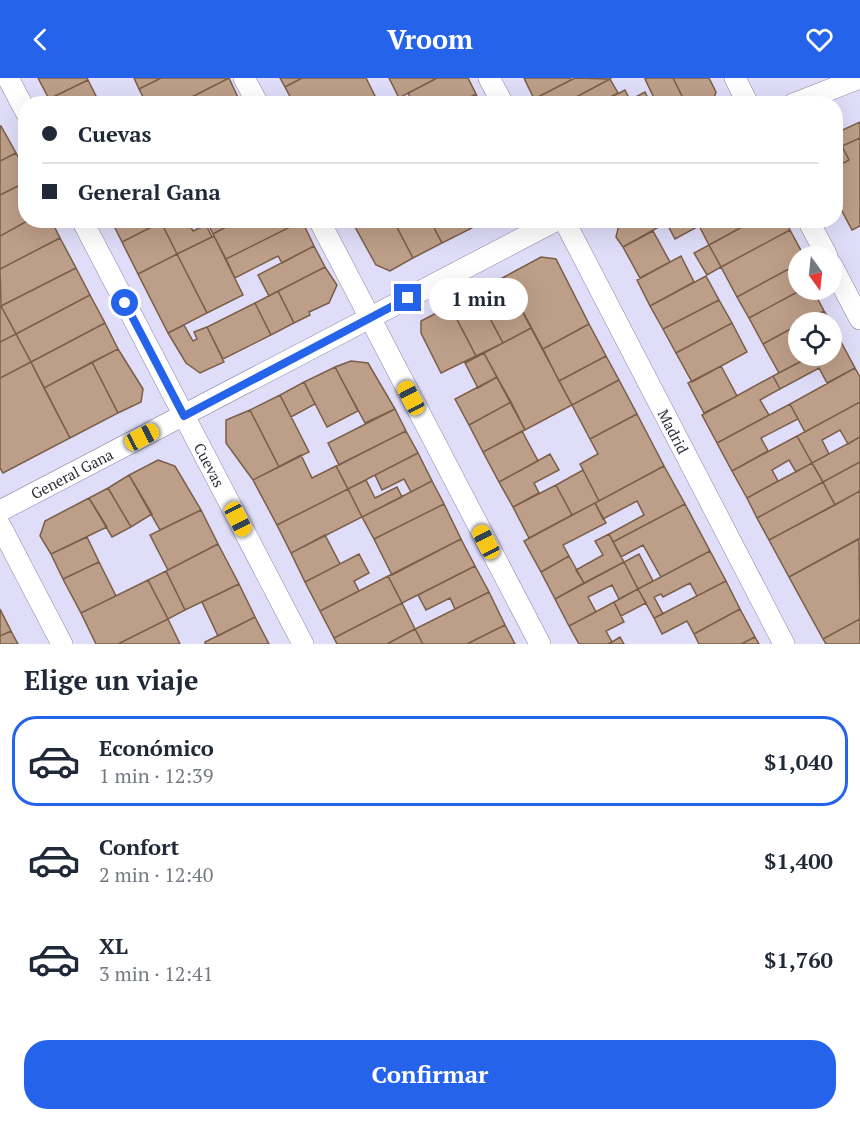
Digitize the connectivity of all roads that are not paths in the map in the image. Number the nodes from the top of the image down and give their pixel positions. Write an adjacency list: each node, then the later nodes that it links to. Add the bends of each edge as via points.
1 (8, 78): 10 (street)
2 (244, 78): 6 (street)
3 (489, 78): 7 (street)
4 (735, 78): 8 (street)
5 (860, 78): 9 (street)
6 (254, 96)
7 (499, 96)
8 (744, 96)
9 (814, 96)
10 (18, 97)
11 (86, 228): 20 (street, Cuevas)
12 (323, 228): 18 (street)
13 (543, 228): 18 (street, General Gana)
14 (568, 228): 26 (street, Madrid)
15 (812, 228): 16 (street)
16 (822, 246)
17 (842, 285): 19 (street)
18 (370, 318): 20 (street, General Gana); 25 (street)
19 (860, 319)
20 (184, 416): 21 (street, General Gana); 24 (street, Cuevas)
21 (0, 511)
22 (0, 525): 23 (street)
23 (62, 644)
24 (303, 644)
25 (540, 644)
26 (784, 644)

